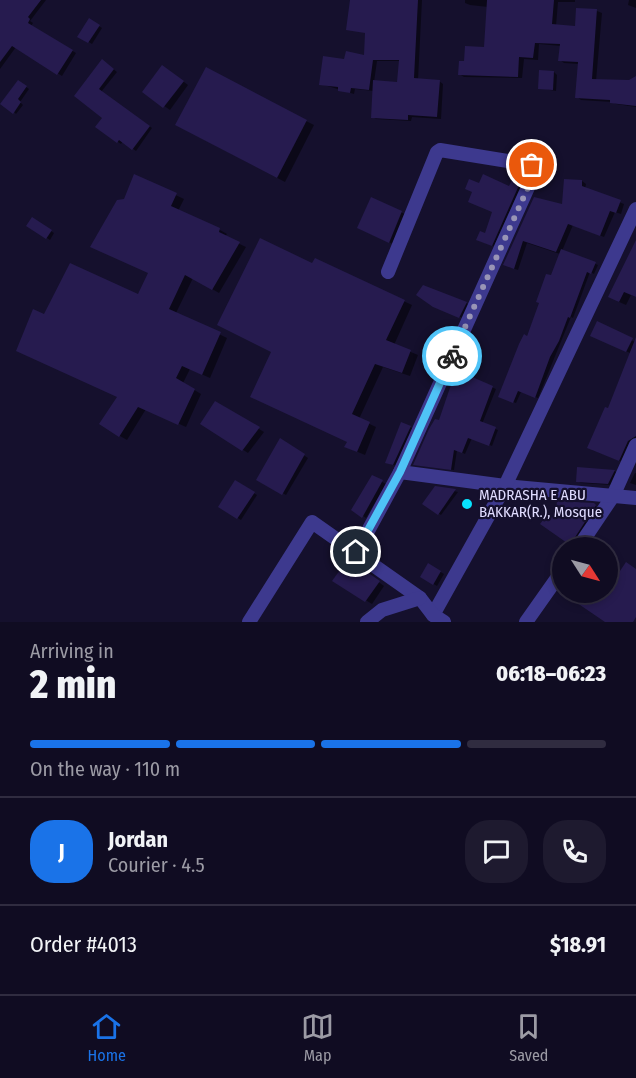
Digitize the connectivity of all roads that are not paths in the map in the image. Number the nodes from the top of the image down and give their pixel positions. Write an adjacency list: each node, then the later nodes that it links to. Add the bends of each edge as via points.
1 (636, 209): 5 (street)
2 (388, 272): 4 (street, via 437,152 532,165 535,172)
3 (636, 444): 6 (street)
4 (400, 472): 5 (street); 9 (street)
5 (505, 486): 6 (street); 12 (street)
6 (613, 496): 7 (street); 8 (street)
7 (636, 498)
8 (585, 537)
9 (356, 552): 11 (street); 13 (street, via 312,522)
10 (552, 585): 15 (street)
11 (420, 598): 12 (street); 14 (street, via 382,610)
12 (438, 618)
13 (249, 622)
14 (367, 622)
15 (526, 622)

